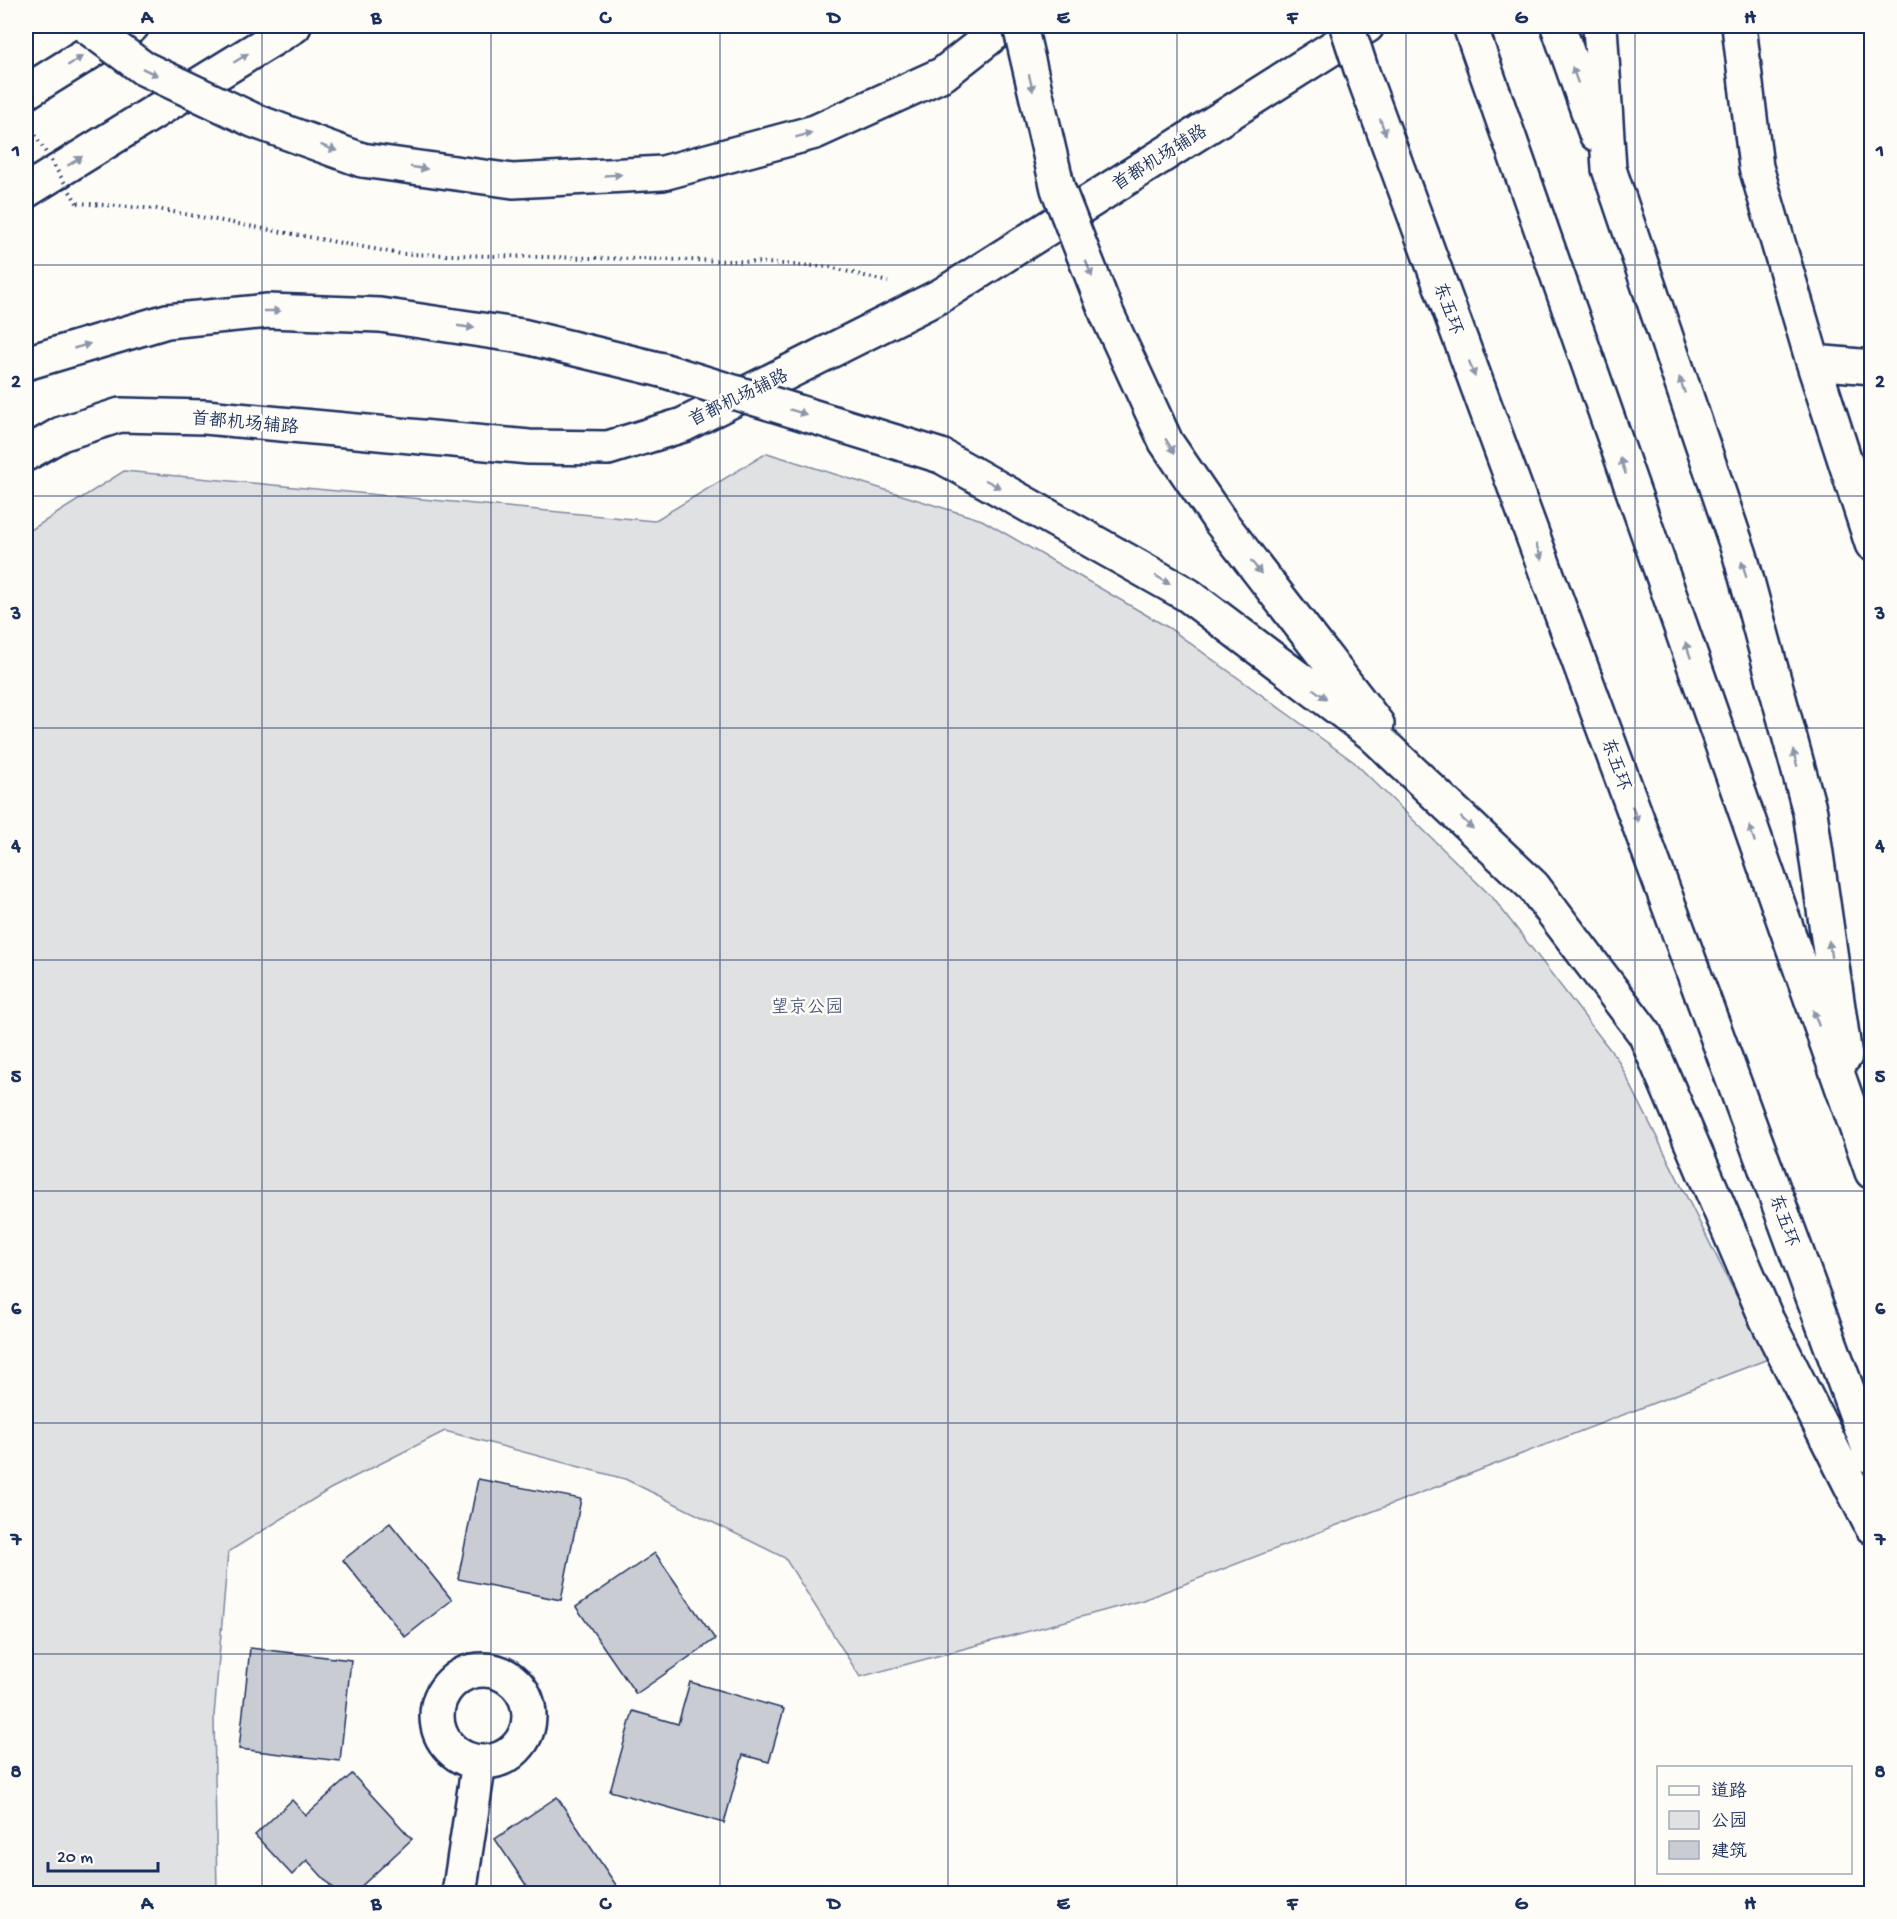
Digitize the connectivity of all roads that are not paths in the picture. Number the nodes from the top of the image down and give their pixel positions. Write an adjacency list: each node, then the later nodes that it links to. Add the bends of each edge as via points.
1 (86, 26): 4 (main road, one-way to 4, bridge, via 143,68 255,121 362,160 513,181 663,173 815,132 943,74)
2 (132, 26): 12 (main road, one-way to 2)
3 (294, 26): 14 (main road, one-way to 3)
4 (1004, 26)
5 (1020, 26): 20 (main road, one-way to 20, bridge, via 1058,189 1107,314 1166,442 1220,521)
6 (1347, 26): 23 (main road, 东五环, one-way to 23, bridge)
7 (1367, 26): 18 (main road, 首都机场辅路, via 942,295 684,425 608,448 530,447 205,417 120,415 61,434)
8 (1470, 26): 21 (main road, one-way to 8)
9 (1558, 26): 13 (main road, one-way to 9)
10 (1600, 26): 13 (main road)
11 (1739, 26): 15 (main road, via 1756,167)
12 (26, 92)
13 (1609, 169): 21 (main road, one-way to 13, via 1810,812 1740,555)
14 (26, 191)
15 (1813, 362): 17 (main road); 19 (main road)
16 (26, 363): 20 (main road, one-way to 20, bridge, via 167,321 268,311 380,315 510,334 662,370 941,456 1188,595 1371,733)
17 (1872, 368)
18 (26, 454)
19 (1872, 544)
20 (1420, 778): 24 (main road, one-way to 24, via 1533,886 1645,1034 1767,1320)
21 (1856, 1132): 22 (main road)
22 (1872, 1172)
23 (1872, 1457)
24 (1872, 1527)
25 (478, 1762): 26 (main road)
26 (459, 1893)

